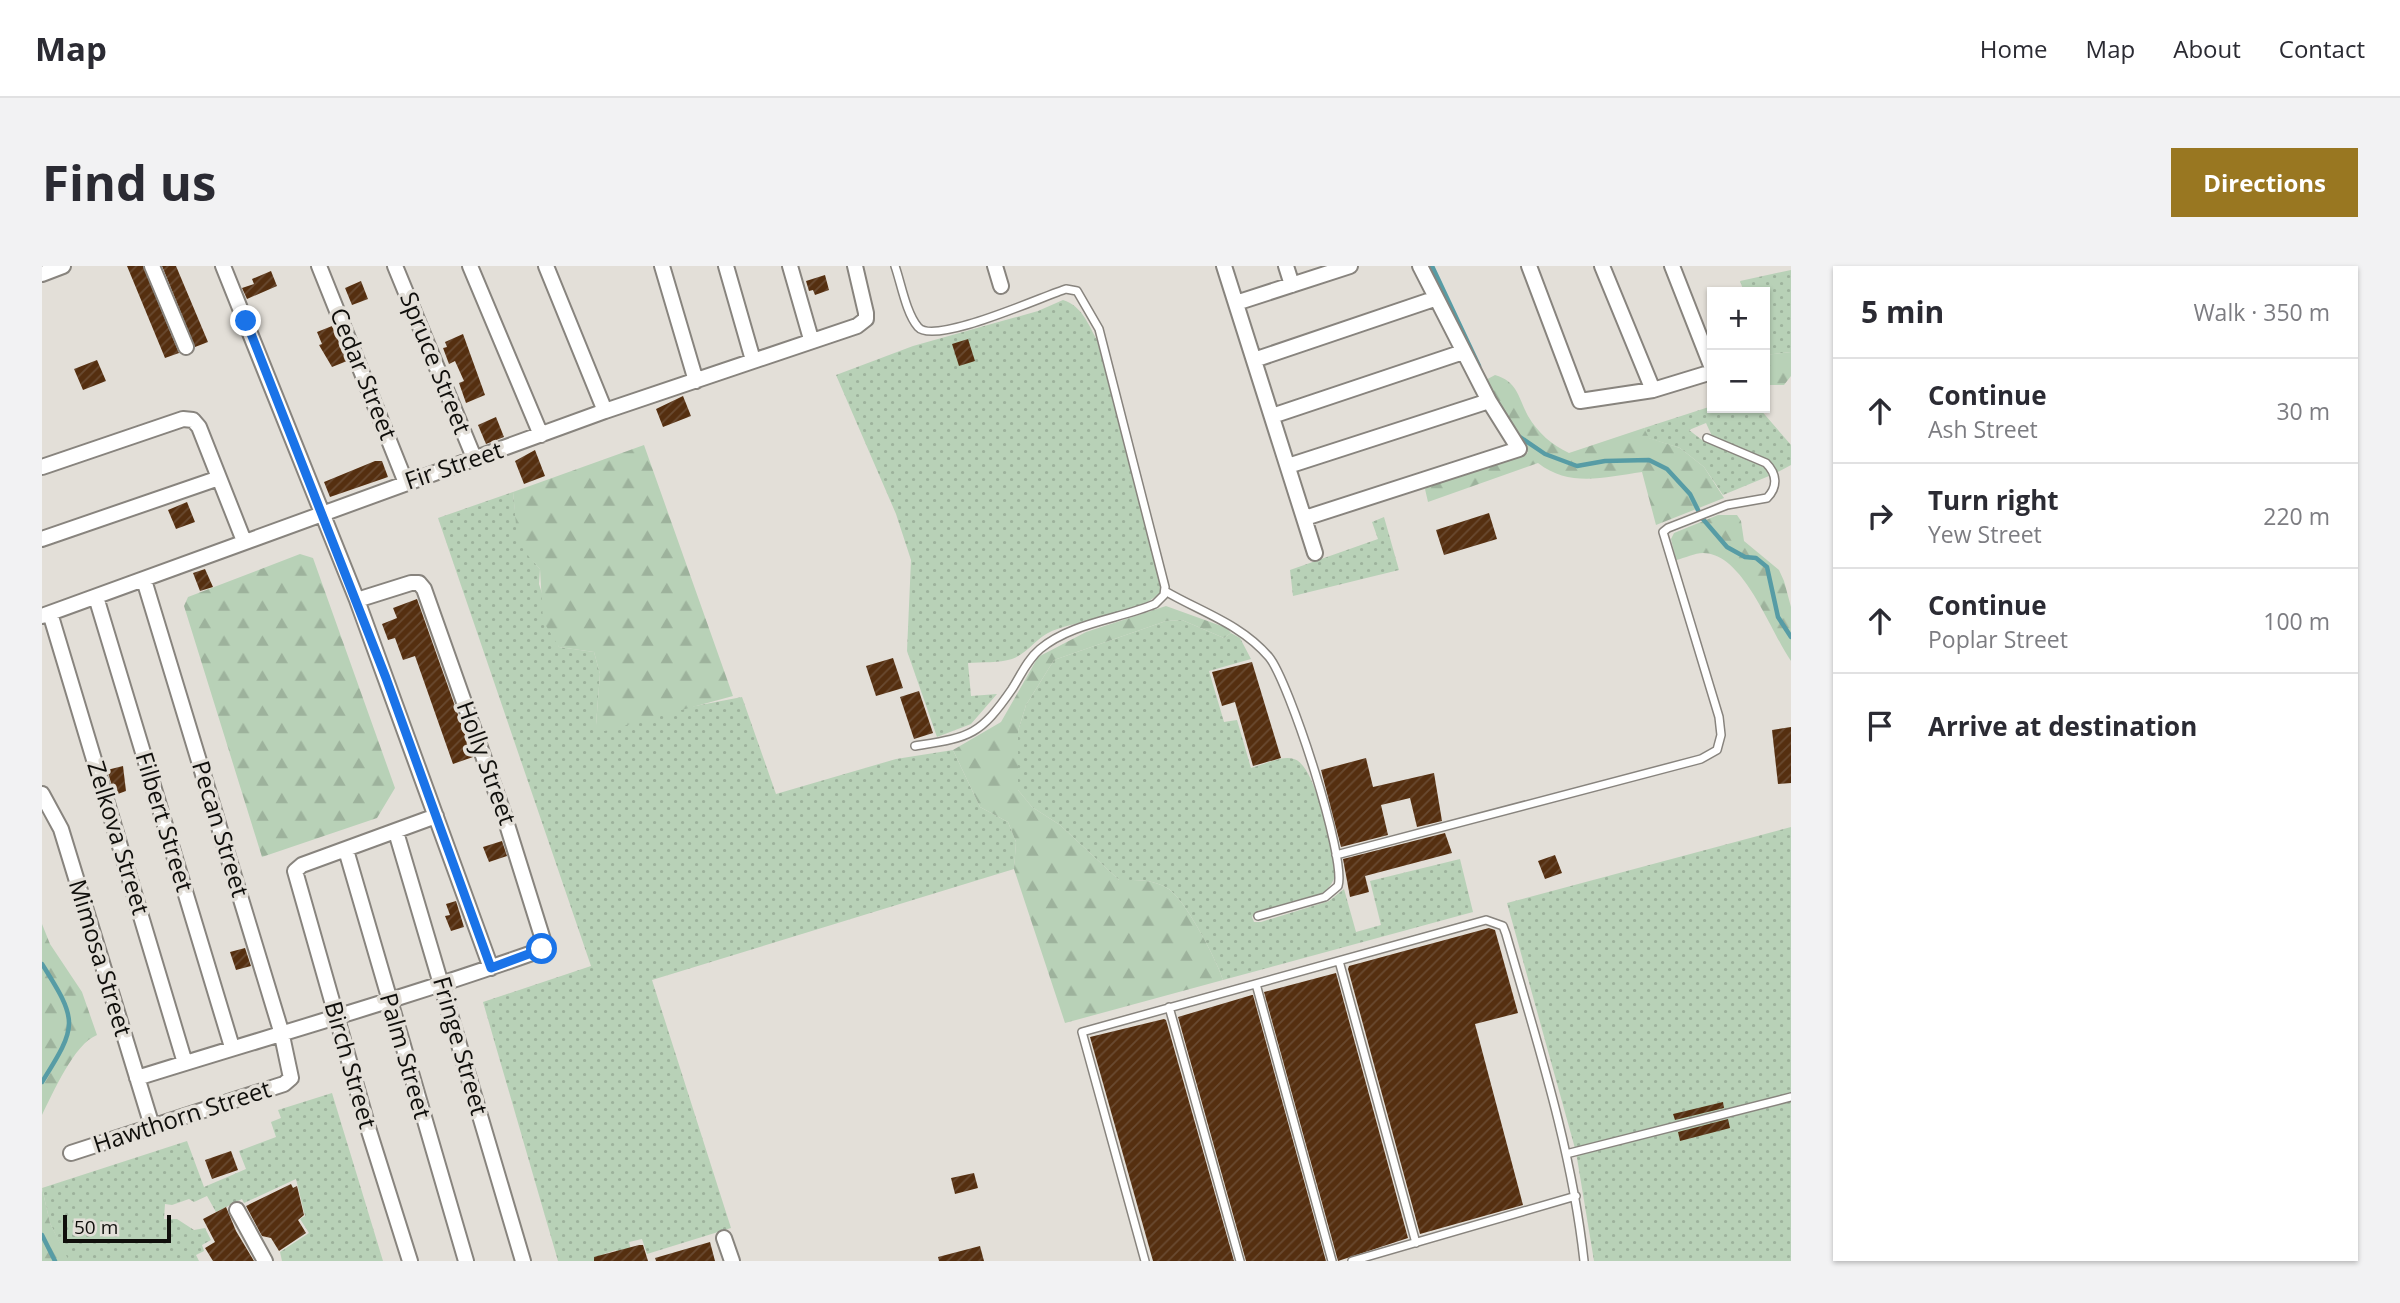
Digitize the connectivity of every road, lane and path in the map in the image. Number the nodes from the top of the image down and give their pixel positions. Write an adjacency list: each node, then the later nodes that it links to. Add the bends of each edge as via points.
1 (63, 266): 21 (street)
2 (152, 266): 27 (street)
3 (223, 266): 45 (street)
4 (319, 266): 44 (street, Cedar Street)
5 (395, 266): 40 (street, Spruce Street)
6 (470, 266): 38 (street)
7 (547, 266): 36 (street)
8 (662, 266): 33 (street)
9 (726, 266): 30 (street)
10 (790, 266): 26 (street)
11 (855, 266): 26 (street, Fir Street, via 866,319 857,326)
12 (895, 266): 51 (lane, via 916,325 925,332 990,317 1066,289 1077,291 1099,328)
13 (995, 266): 23 (street)
14 (1224, 266): 25 (street)
15 (1286, 266): 22 (street)
16 (1350, 266): 22 (street)
17 (1420, 266): 24 (street)
18 (1529, 266): 34 (street, via 1578,399 1585,402)
19 (1602, 266): 34 (street)
20 (1672, 266): 29 (street)
21 (42, 274)
22 (1292, 285): 25 (street)
23 (1001, 286)
24 (1434, 299): 28 (street); 31 (street)
25 (1236, 303): 31 (street)
26 (811, 339): 30 (street, Fir Street)
27 (186, 347)
28 (1463, 352): 35 (street); 37 (street)
29 (1707, 357)
30 (753, 360): 33 (street, Fir Street)
31 (1254, 360): 37 (street)
32 (1707, 372): 34 (street)
33 (696, 380): 36 (street, Fir Street)
34 (1653, 390)
35 (1489, 401): 41 (street); 46 (street, via 1519,449)
36 (605, 411): 38 (street, Fir Street)
37 (1272, 416): 41 (street)
38 (541, 435): 40 (street, Fir Street)
39 (1707, 438): 60 (lane, via 1766,463 1775,481 1767,498 1733,503 1664,530 1719,717 1717,750 1701,759)
40 (475, 460): 44 (street, Fir Street)
41 (1288, 466): 46 (street)
42 (42, 467): 43 (street, via 183,419 193,420 199,427)
43 (219, 478): 47 (street); 48 (street)
44 (406, 483): 45 (street, Fir Street)
45 (322, 514): 48 (street, Fir Street); 53 (street)
46 (1305, 518): 49 (street)
47 (42, 539)
48 (243, 541): 50 (street, Fir Street)
49 (1315, 553)
50 (144, 580): 52 (street, Fir Street); 69 (street, Pecan Street)
51 (1165, 591): 55 (lane, via 1156,604 1068,634 1041,649 975,731 949,743); 60 (lane, via 1248,636 1270,658 1295,710)
52 (96, 597): 54 (street, Fir Street); 70 (street, Filbert Street)
53 (357, 600): 57 (street); 63 (street, Holly Street, via 411,583 424,589 545,946)
54 (46, 615): 71 (street, Zelkova Street)
55 (915, 746)
56 (42, 794): 72 (street, Mimosa Street, via 61,829)
57 (436, 816): 58 (street); 63 (street)
58 (396, 831): 59 (street); 64 (street, Fringe Street)
59 (346, 850): 66 (street, Palm Street); 68 (street, Birch Street, via 297,868)
60 (1336, 855): 61 (lane, via 1340,880 1333,892)
61 (1258, 916)
62 (1339, 961): 65 (lane); 77 (lane, via 1486,920 1503,926); 81 (lane)
63 (491, 968): 64 (street)
64 (442, 983): 66 (street); 85 (street, Fringe Street)
65 (1256, 984): 67 (lane); 89 (lane)
66 (389, 999): 68 (street); 84 (street, Palm Street)
67 (1169, 1007): 87 (lane, via 1085,1030 1082,1035); 88 (lane)
68 (335, 1016): 69 (street); 83 (street, Birch Street)
69 (281, 1031): 70 (street); 73 (street, Pecan Street)
70 (232, 1047): 71 (street)
71 (185, 1063): 72 (street)
72 (137, 1078): 75 (street, Mimosa Street)
73 (290, 1078): 75 (street, Hawthorn Street, via 284,1084)
74 (1791, 1097): 77 (lane)
75 (152, 1126): 76 (street, Hawthorn Street)
76 (71, 1153)
77 (1566, 1154): 78 (lane)
78 (1576, 1196): 81 (lane); 91 (lane)
79 (237, 1210): 82 (street)
80 (724, 1238): 86 (street)
81 (1416, 1242): 90 (lane)
82 (265, 1261)
83 (410, 1261)
84 (466, 1261)
85 (523, 1261)
86 (732, 1261)
87 (1145, 1261)
88 (1240, 1261)
89 (1332, 1261)
90 (1352, 1261)
91 (1584, 1261)

